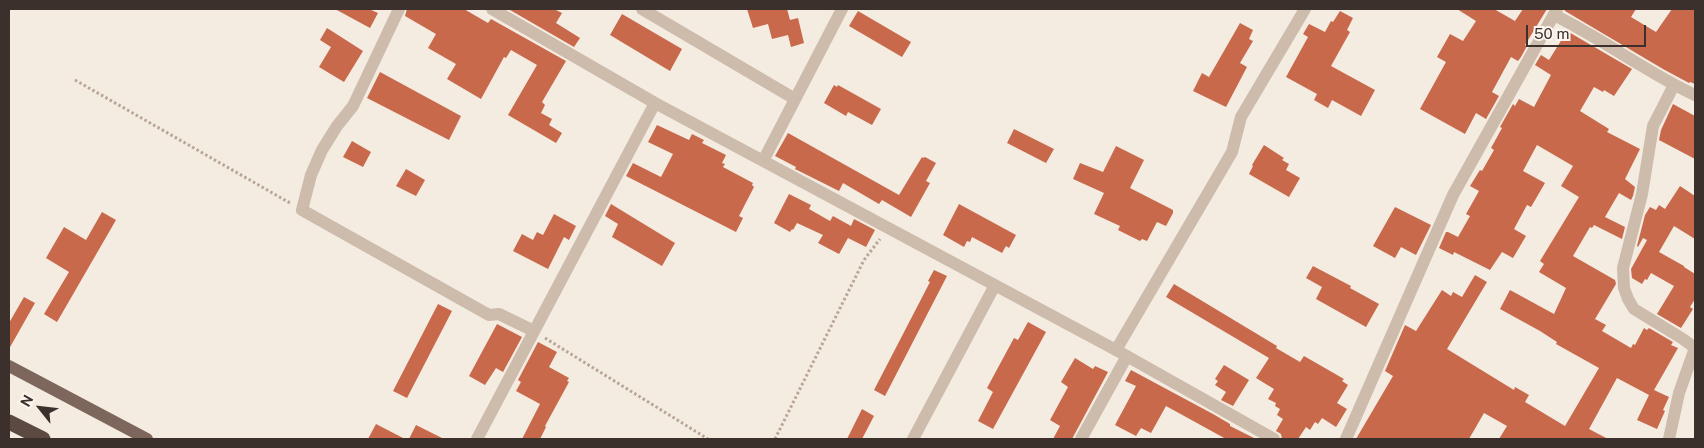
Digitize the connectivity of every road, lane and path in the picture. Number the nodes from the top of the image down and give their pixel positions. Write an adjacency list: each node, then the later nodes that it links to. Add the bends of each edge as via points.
1 (400, 9): 13 (street, via 353,106 322,150 311,175)
2 (492, 9): 11 (street)
3 (642, 9): 10 (street)
4 (1305, 9): 18 (street, via 1241,117 1232,152)
5 (837, 10): 10 (street)
6 (1556, 12): 8 (street); 29 (street, via 1453,195)
7 (75, 80): 13 (path)
8 (1674, 85): 9 (street); 17 (street, via 1653,126 1642,194 1623,268 1624,288 1634,309)
9 (1695, 95)
10 (795, 99): 12 (street)
11 (655, 103): 12 (street); 16 (street)
12 (763, 161): 14 (street)
13 (302, 210): 16 (street, via 489,315 499,314)
14 (888, 228): 15 (street); 25 (path, via 864,260)
15 (995, 285): 18 (street); 26 (street)
16 (534, 331): 23 (street); 24 (path)
17 (1695, 348): 30 (street, via 1679,393)
18 (1121, 353): 27 (street); 28 (street)
19 (9, 366): 22 (main road)
20 (9, 422): 21 (highway)
21 (42, 439)
22 (147, 439)
23 (477, 439)
24 (708, 439)
25 (775, 439)
26 (914, 439)
27 (1081, 439)
28 (1274, 439)
29 (1346, 439)
30 (1669, 439)

